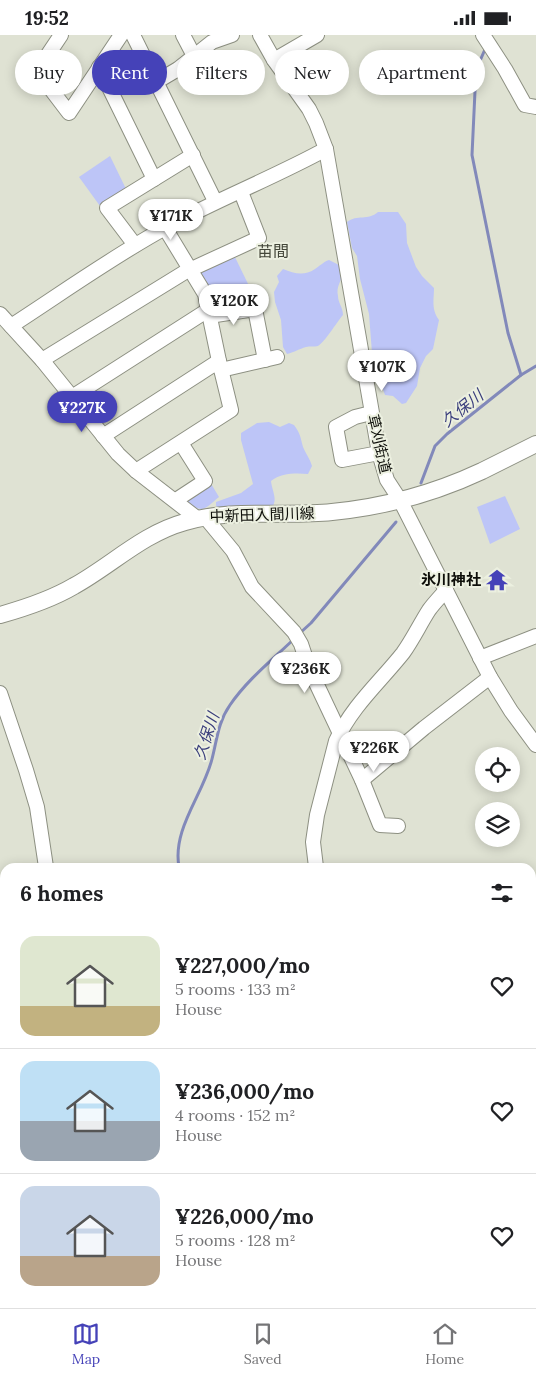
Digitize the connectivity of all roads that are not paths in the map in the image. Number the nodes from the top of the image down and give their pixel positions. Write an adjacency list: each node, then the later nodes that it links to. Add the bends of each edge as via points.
1 (61, 35): 14 (street, via 37,71 69,113)
2 (122, 35): 9 (street)
3 (133, 35): 10 (street)
4 (183, 35): 11 (street)
5 (232, 35): 12 (street, via 212,42)
6 (260, 35): 13 (street, 草刈街道)
7 (317, 35): 13 (street)
8 (487, 40): 17 (street, via 525,105)
9 (111, 50)
10 (140, 50)
11 (191, 50)
12 (202, 50)
13 (274, 60): 18 (street, 草刈街道, via 309,109)
14 (92, 78)
15 (113, 95): 20 (street)
16 (162, 95): 19 (street)
17 (536, 107)
18 (326, 149): 21 (street); 32 (street, 草刈街道)
19 (192, 155): 20 (street); 22 (street)
20 (154, 179): 24 (street, via 107,208)
21 (240, 192): 22 (street); 25 (street, via 259,238)
22 (215, 201): 23 (street)
23 (165, 228): 24 (street); 25 (street)
24 (135, 245): 28 (street)
25 (190, 269): 26 (street, via 205,294); 29 (street)
26 (208, 313): 30 (street); 30 (street, via 255,309 271,359); 31 (street)
27 (0, 314): 28 (street)
28 (11, 325): 29 (street)
29 (42, 360): 31 (street)
30 (220, 365): 33 (street); 34 (street, via 231,410)
31 (72, 397): 33 (street)
32 (372, 413): 36 (street, 草刈街道); 36 (street, via 336,427 342,460)
33 (103, 436): 37 (street)
34 (181, 443): 37 (street); 38 (street, via 205,481)
35 (536, 444): 39 (main road, 中新田入間川線, via 459,481)
36 (379, 453): 39 (street, 草刈街道, via 387,480)
37 (136, 471): 38 (street)
38 (176, 500): 40 (street)
39 (400, 501): 40 (main road, 中新田入間川線, via 330,513); 41 (street, 草刈街道)
40 (202, 518): 42 (main road, 中新田入間川線, via 152,534 74,587); 47 (street, via 233,551 252,587 297,638)
41 (446, 590): 44 (street, 草刈街道); 47 (street, via 406,648 350,715)
42 (0, 615)
43 (536, 636): 44 (street)
44 (480, 658): 45 (street, 草刈街道)
45 (490, 677): 48 (street, 草刈街道); 49 (street)
46 (0, 693): 51 (street, via 37,807)
47 (340, 733): 49 (street); 52 (street, via 317,815 313,842)
48 (536, 745)
49 (362, 780): 50 (street, via 380,825)
50 (398, 826)
51 (45, 863)
52 (316, 863)

